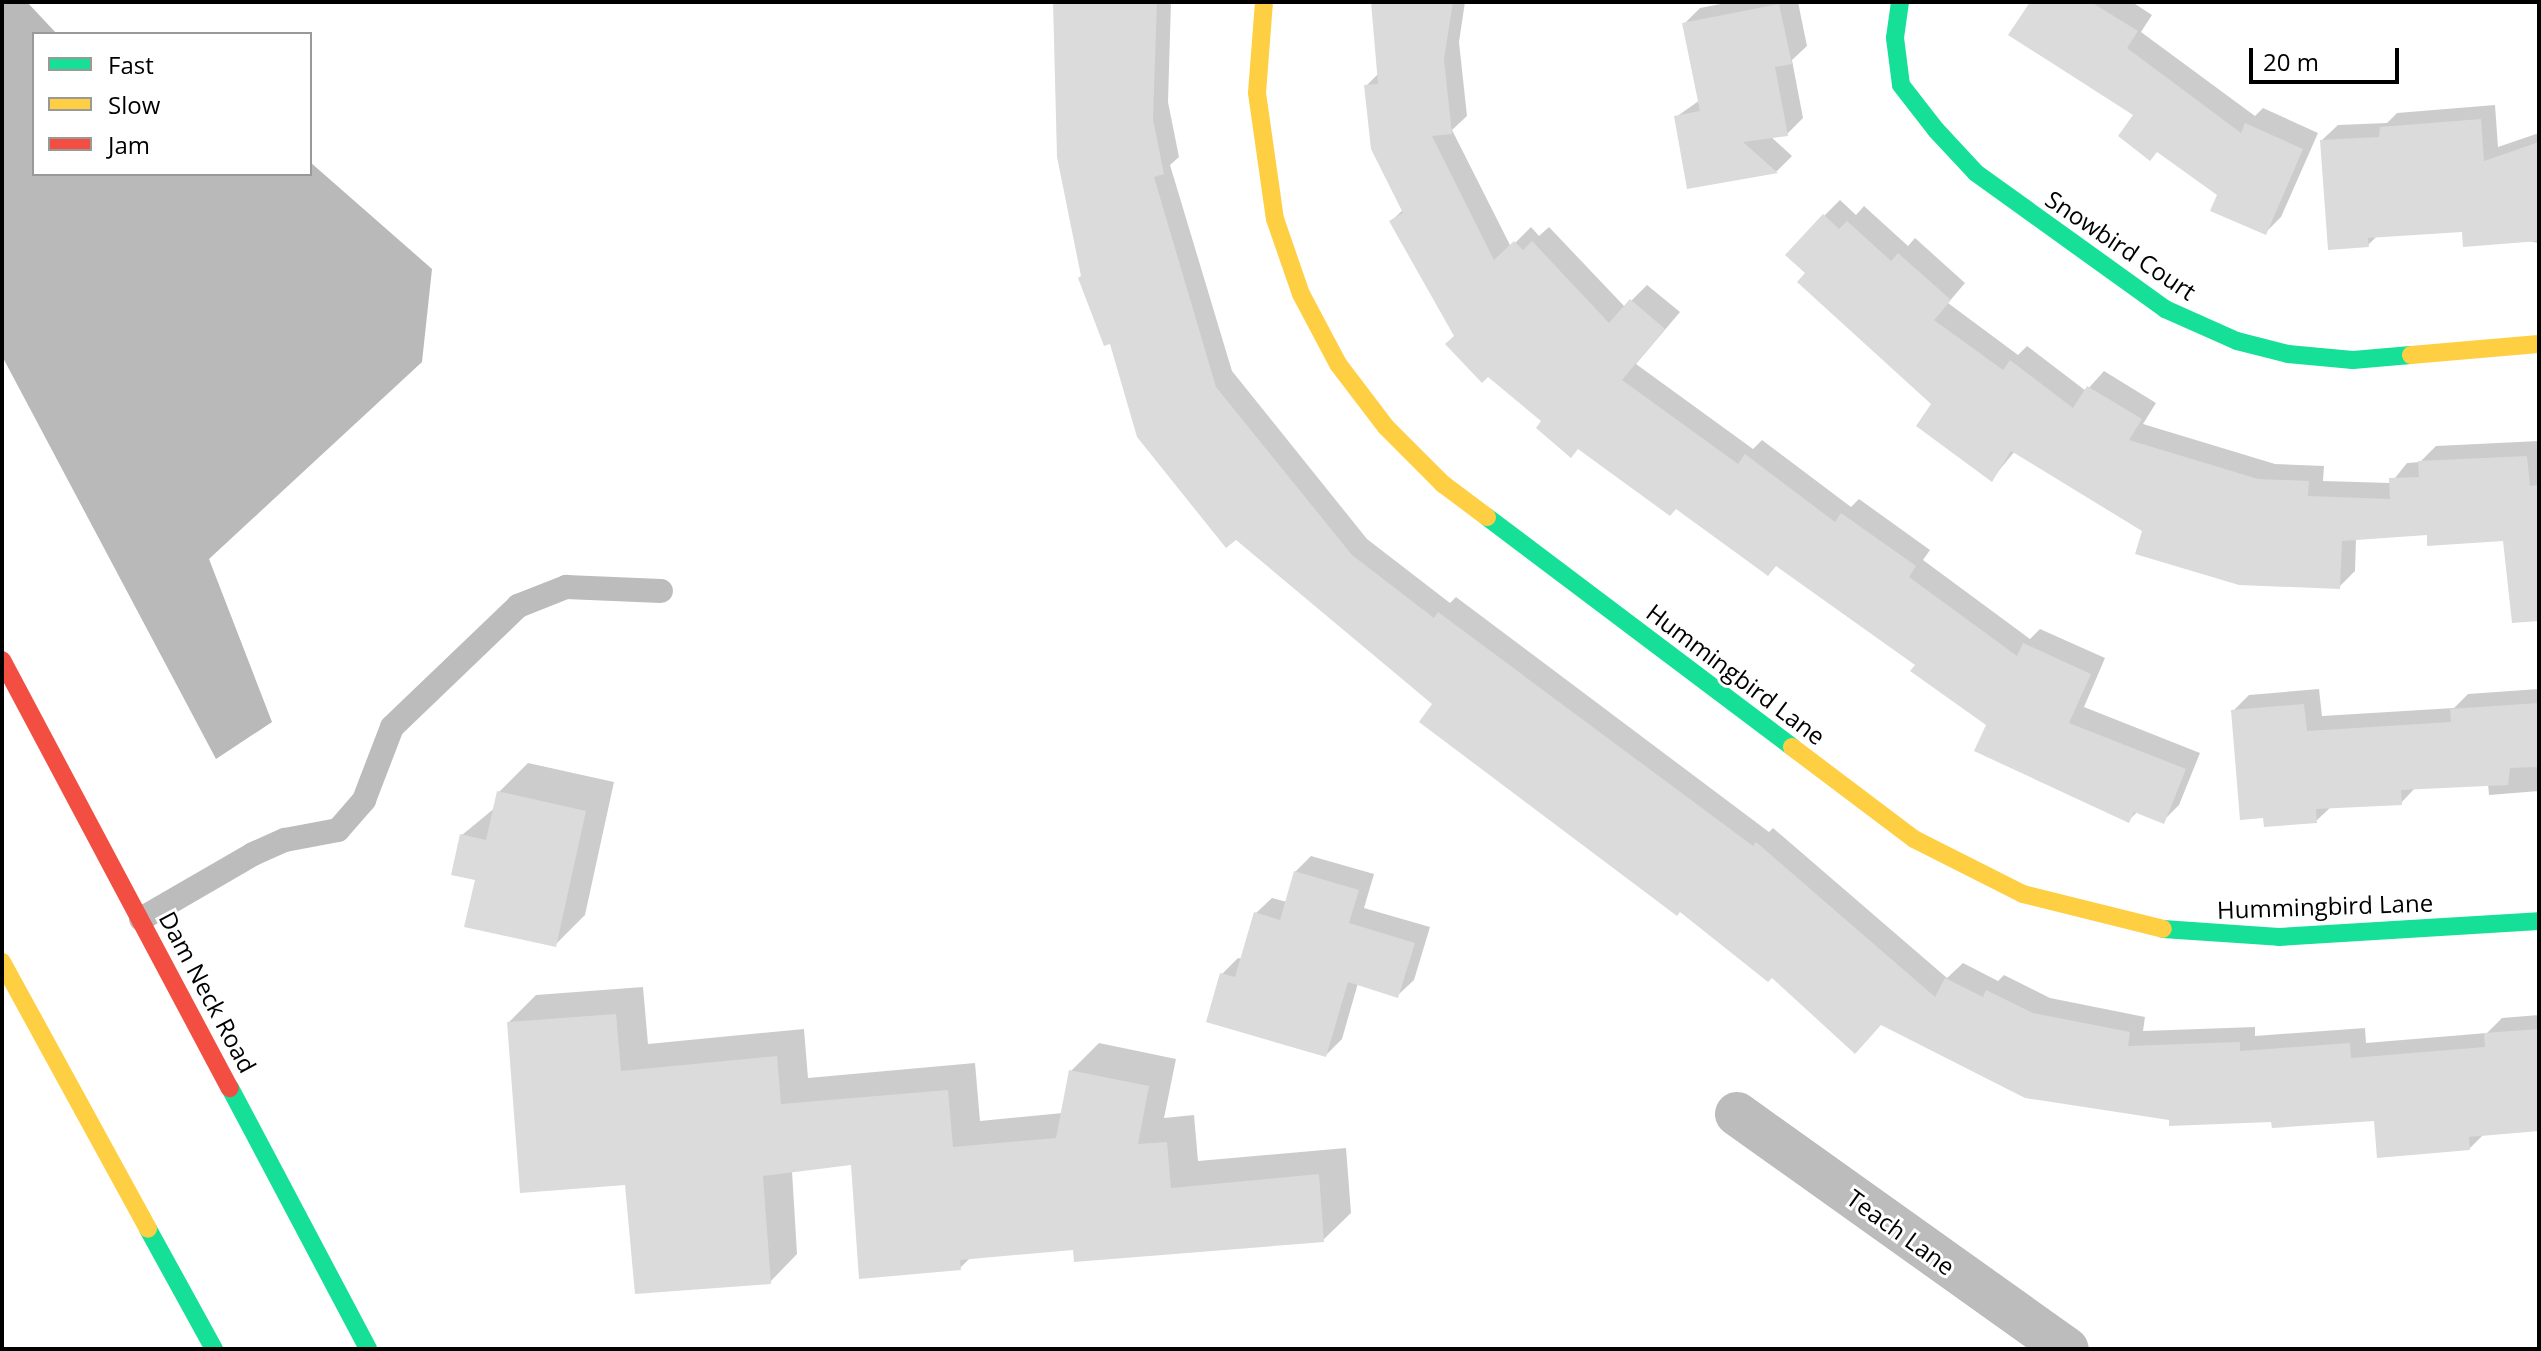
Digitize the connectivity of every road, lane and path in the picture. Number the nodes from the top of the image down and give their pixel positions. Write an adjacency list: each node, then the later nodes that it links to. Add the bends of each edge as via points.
1 (1264, 2): 7 (street, Hummingbird Lane, via 1257,93 1275,219 1301,294 1338,364 1386,427 1443,484 1914,839 2023,894 2123,923 2192,934 2279,937)
2 (1900, 2): 3 (street, Snowbird Court, via 1895,38 1901,85 1936,130 1976,173 2165,309 2237,341 2288,354 2353,360)
3 (2539, 344)
4 (661, 591): 6 (lane, via 566,587 518,606 392,727 364,800 338,830 285,840 253,854)
5 (2, 660): 6 (street, Dam Neck Road)
6 (141, 919): 11 (street, Dam Neck Road)
7 (2539, 921)
8 (2, 962): 10 (street)
9 (1737, 1114): 12 (street, Teach Lane)
10 (214, 1349)
11 (368, 1349)
12 (2067, 1349)

